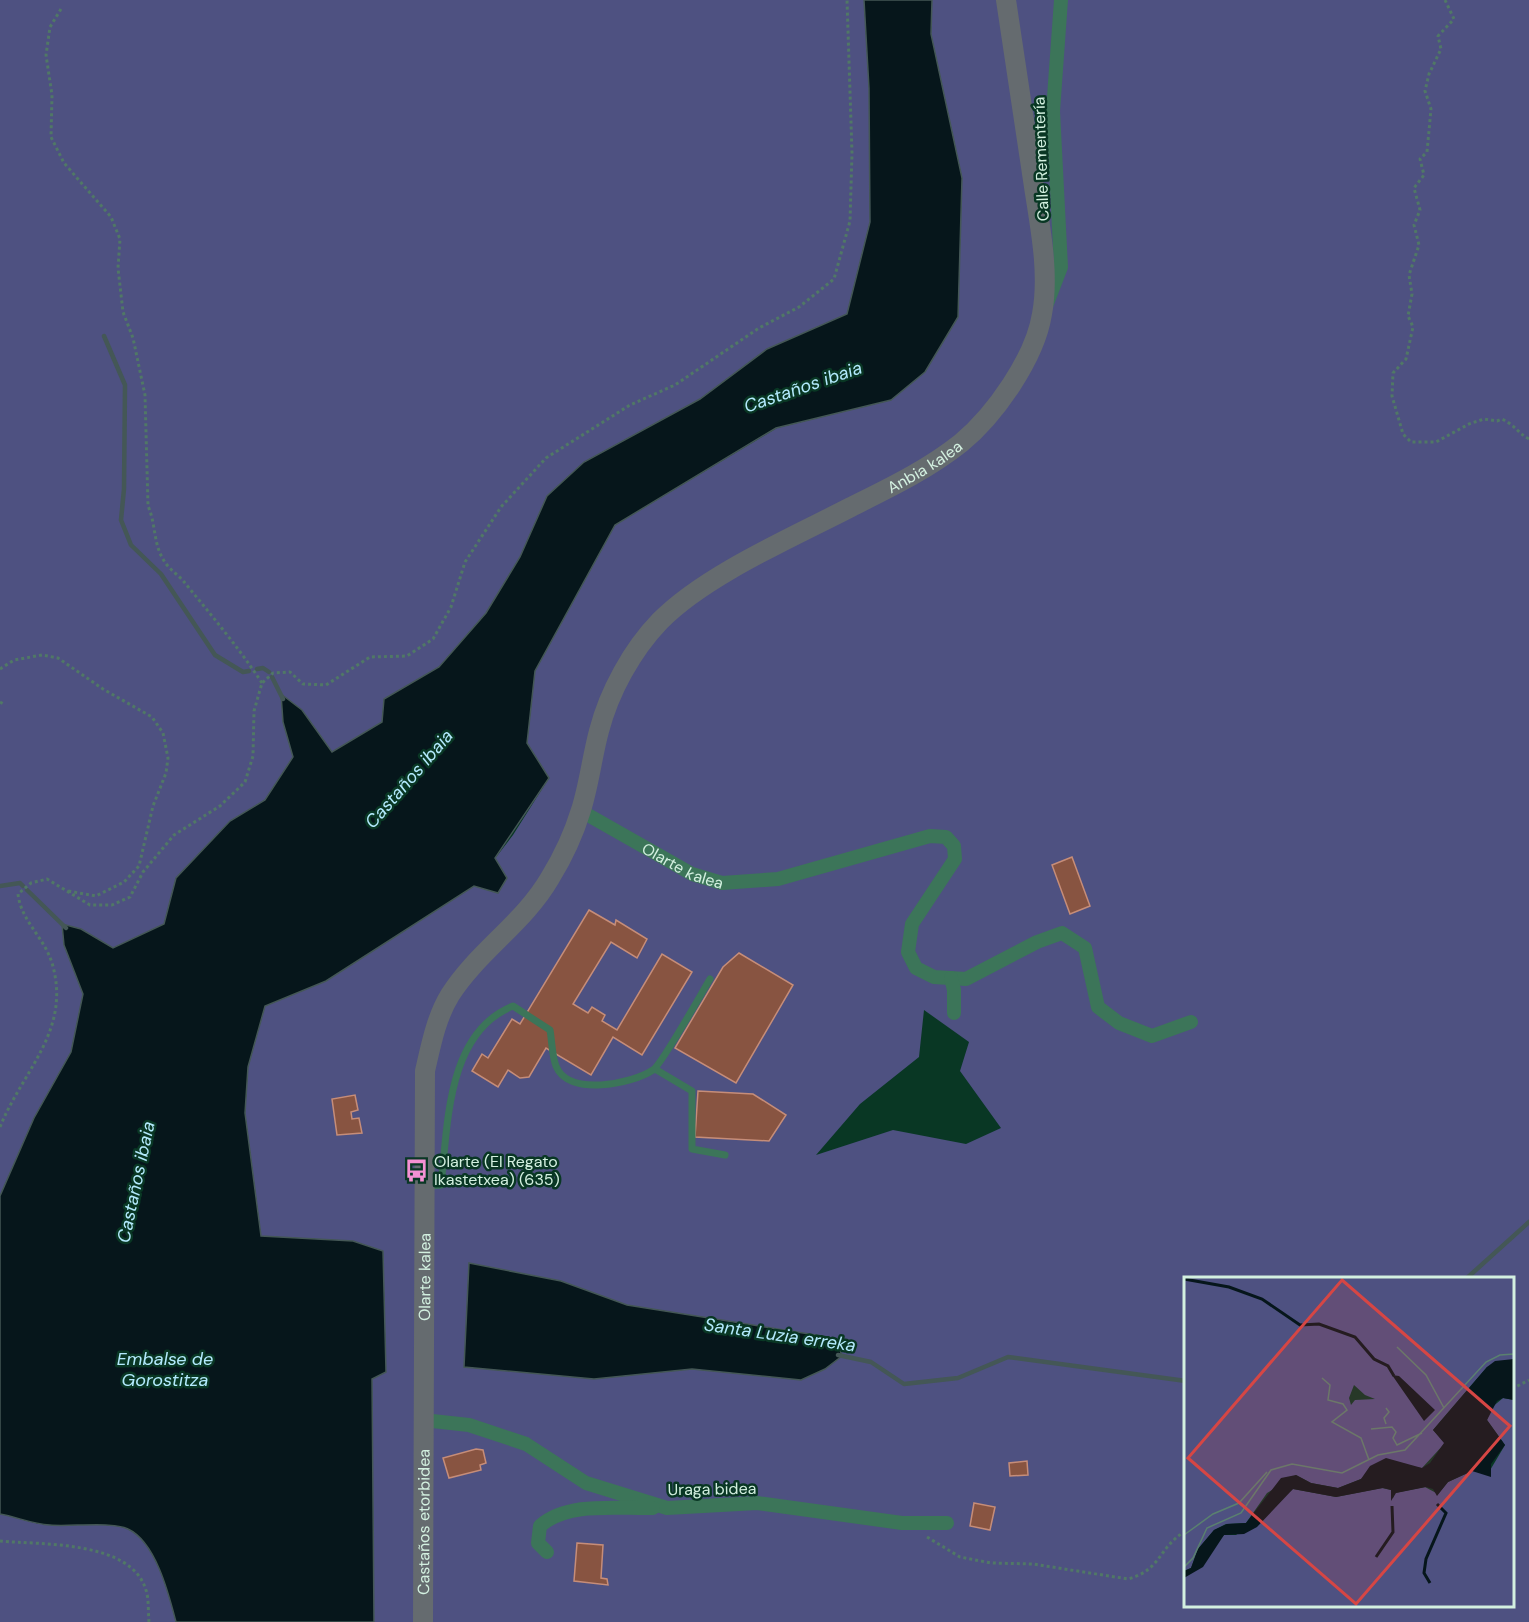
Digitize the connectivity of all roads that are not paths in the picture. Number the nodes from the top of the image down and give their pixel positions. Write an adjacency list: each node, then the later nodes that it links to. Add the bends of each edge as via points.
1 (1006, 0): 3 (street, Anbia kalea, via 1036,202 1044,274)
2 (1062, 0): 3 (street, Calle Rementería, via 1053,111 1062,267)
3 (1042, 314): 4 (street, Anbia kalea, via 1024,362 991,412 963,441 909,478 785,540 695,591 660,621 617,683 599,728)
4 (581, 811): 5 (street, Olarte kalea, via 692,874 722,883 778,879 930,836 946,837 954,846 956,859 912,924 908,952 916,969 934,977); 11 (street, Olarte kalea, via 542,891 462,980 437,1022 425,1071)
5 (951, 978): 7 (street); 8 (street, Olarte kalea, via 966,979 1036,942 1062,933 1085,948 1098,1007 1119,1023 1152,1035)
6 (710, 979): 9 (lane)
7 (954, 1013)
8 (1191, 1022)
9 (654, 1069): 10 (lane, via 692,1091 692,1149); 11 (lane, via 612,1085 593,1086 566,1079 556,1067 550,1030 513,1006 501,1010 472,1043 461,1064 453,1085 441,1185)
10 (725, 1155)
11 (425, 1186): 12 (street, Olarte kalea)
12 (423, 1420): 13 (street, Uraga bidea, via 469,1425 526,1444 586,1483); 16 (street, Castaños etorbidea)
13 (667, 1508): 14 (street, Uraga bidea, via 757,1503 902,1523); 15 (street, via 590,1509 563,1514 540,1526 538,1543)
14 (947, 1522)
15 (547, 1552)
16 (423, 1622)

